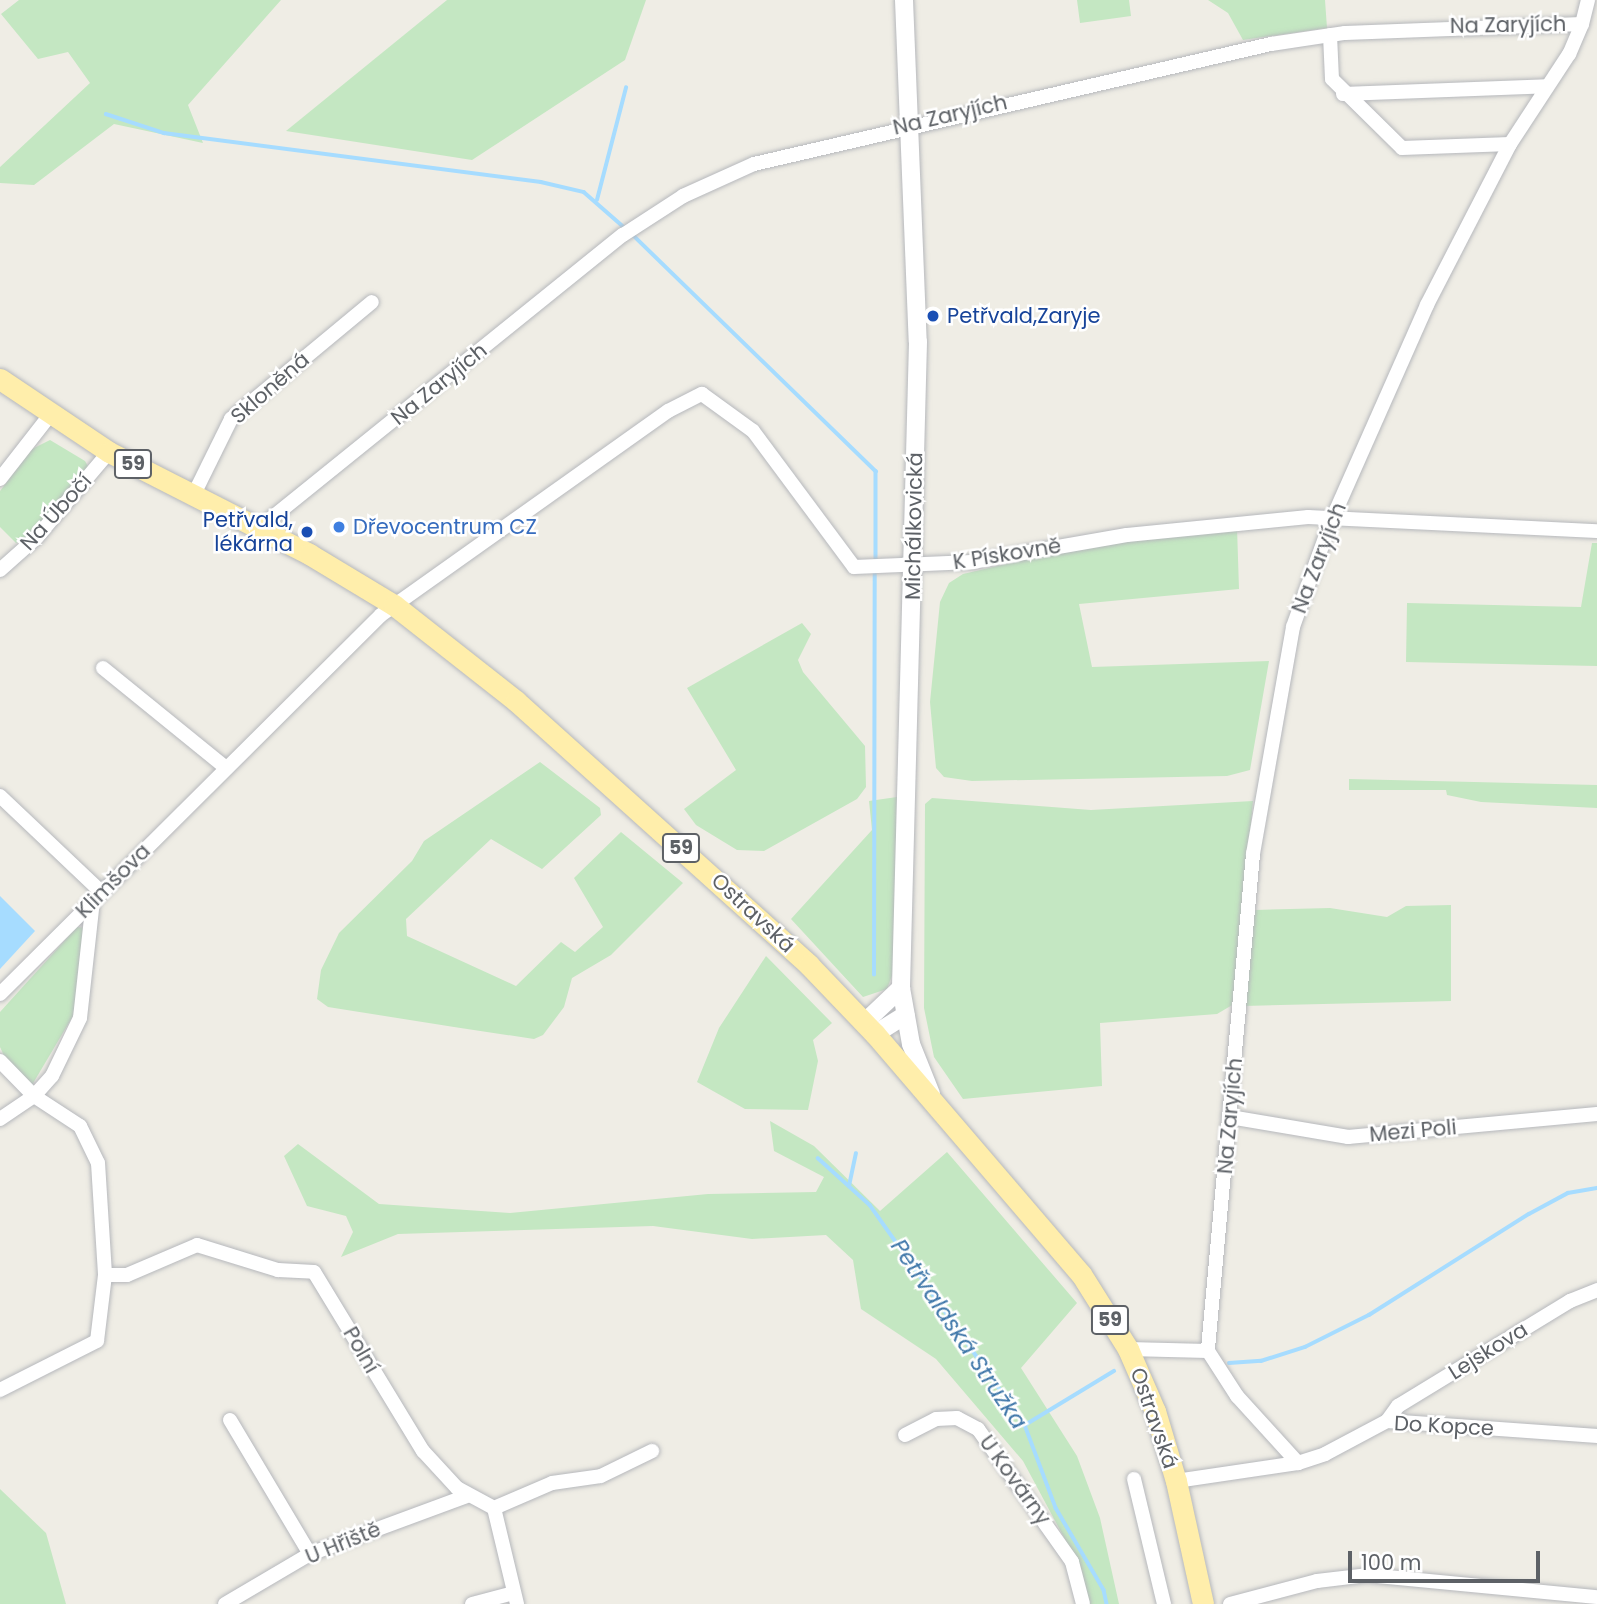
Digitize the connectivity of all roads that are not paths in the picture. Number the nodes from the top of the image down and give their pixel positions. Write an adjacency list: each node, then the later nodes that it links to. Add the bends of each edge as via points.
1 (904, 0): 7 (street, Michálkovická)
2 (1588, 0): 3 (street)
3 (1582, 23): 4 (street, Na Zaryjích); 5 (street, Na Zaryjích)
4 (1330, 35): 6 (street, via 1332,79); 7 (street, Na Zaryjích, via 1198,57)
5 (1547, 86): 6 (street); 8 (street, Na Zaryjích)
6 (1343, 94): 8 (street, via 1402,148)
7 (911, 123): 16 (street, Na Zaryjích, via 754,164 683,196 623,235); 18 (street, Michálkovická, via 918,329)
8 (1510, 144): 15 (street, Na Zaryjích, via 1427,305)
9 (372, 302): 14 (street, Skloněná, via 231,419)
10 (0, 379): 11 (main road, Ostravská / 59)
11 (50, 415): 12 (main road, Ostravská / 59); 13 (street)
12 (109, 452): 14 (main road, Ostravská / 59); 19 (street, Na Úbočí, via 37,537)
13 (0, 479)
14 (194, 494): 16 (main road, Ostravská / 59)
15 (1334, 517): 17 (street, K Pískovně, via 1360,523); 18 (street, K Pískovně, via 1207,525); 33 (street, Na Zaryjích, via 1293,627 1256,841)
16 (258, 529): 20 (main road, Ostravská / 59)
17 (1597, 531)
18 (913, 567): 20 (street, K Pískovně, via 854,567 753,431 702,394 668,411); 25 (street, Michálkovická)
19 (0, 570)
20 (394, 605): 22 (street, Klimšova); 28 (main road, Ostravská / 59, via 516,701 741,901)
21 (103, 668): 22 (street)
22 (225, 766): 24 (street, Klimšova)
23 (0, 796): 24 (street)
24 (97, 896): 26 (street, Klimšova); 30 (street, via 79,1018 52,1076)
25 (901, 988): 27 (street, Michálkovická); 28 (street)
26 (0, 994)
27 (905, 1015): 28 (street); 31 (street, Michálkovická)
28 (870, 1028): 31 (main road, Ostravská / 59)
29 (0, 1060): 30 (street)
30 (34, 1096): 34 (street); 35 (street, via 79,1126 99,1163)
31 (934, 1101): 37 (main road, Ostravská / 59, via 1081,1273)
32 (1597, 1114): 33 (street, Mezi Poli, via 1348,1137)
33 (1230, 1117): 38 (street, Na Zaryjích)
34 (0, 1119)
35 (105, 1275): 39 (street, via 97,1341); 48 (street, Polní, via 127,1275 197,1245 278,1270 314,1272 423,1451)
36 (1597, 1290): 41 (street, Lejskova, via 1570,1301 1398,1406)
37 (1128, 1349): 38 (street); 47 (main road, Ostravská / 59, via 1155,1411)
38 (1208, 1351): 45 (street, via 1237,1396)
39 (0, 1390)
40 (230, 1420): 50 (street)
41 (1387, 1422): 43 (street, Do Kopce); 45 (street, Do Kopce)
42 (905, 1435): 55 (street, U Kovárny, via 936,1419 957,1418 978,1429 1072,1562)
43 (1597, 1436)
44 (652, 1451): 49 (street, via 601,1476 552,1483)
45 (1297, 1463): 47 (street, Do Kopce)
46 (1134, 1479): 56 (street)
47 (1176, 1481): 57 (main road, Ostravská / 59)
48 (467, 1496): 49 (street, Polní); 50 (street, U Hřiště)
49 (494, 1508): 52 (street)
50 (310, 1554): 53 (street, U Hřiště)
51 (1597, 1597): 58 (street, via 1367,1575 1317,1581)
52 (516, 1598): 54 (street)
53 (225, 1604)
54 (472, 1604)
55 (1083, 1604)
56 (1164, 1604)
57 (1203, 1604)
58 (1230, 1604)

